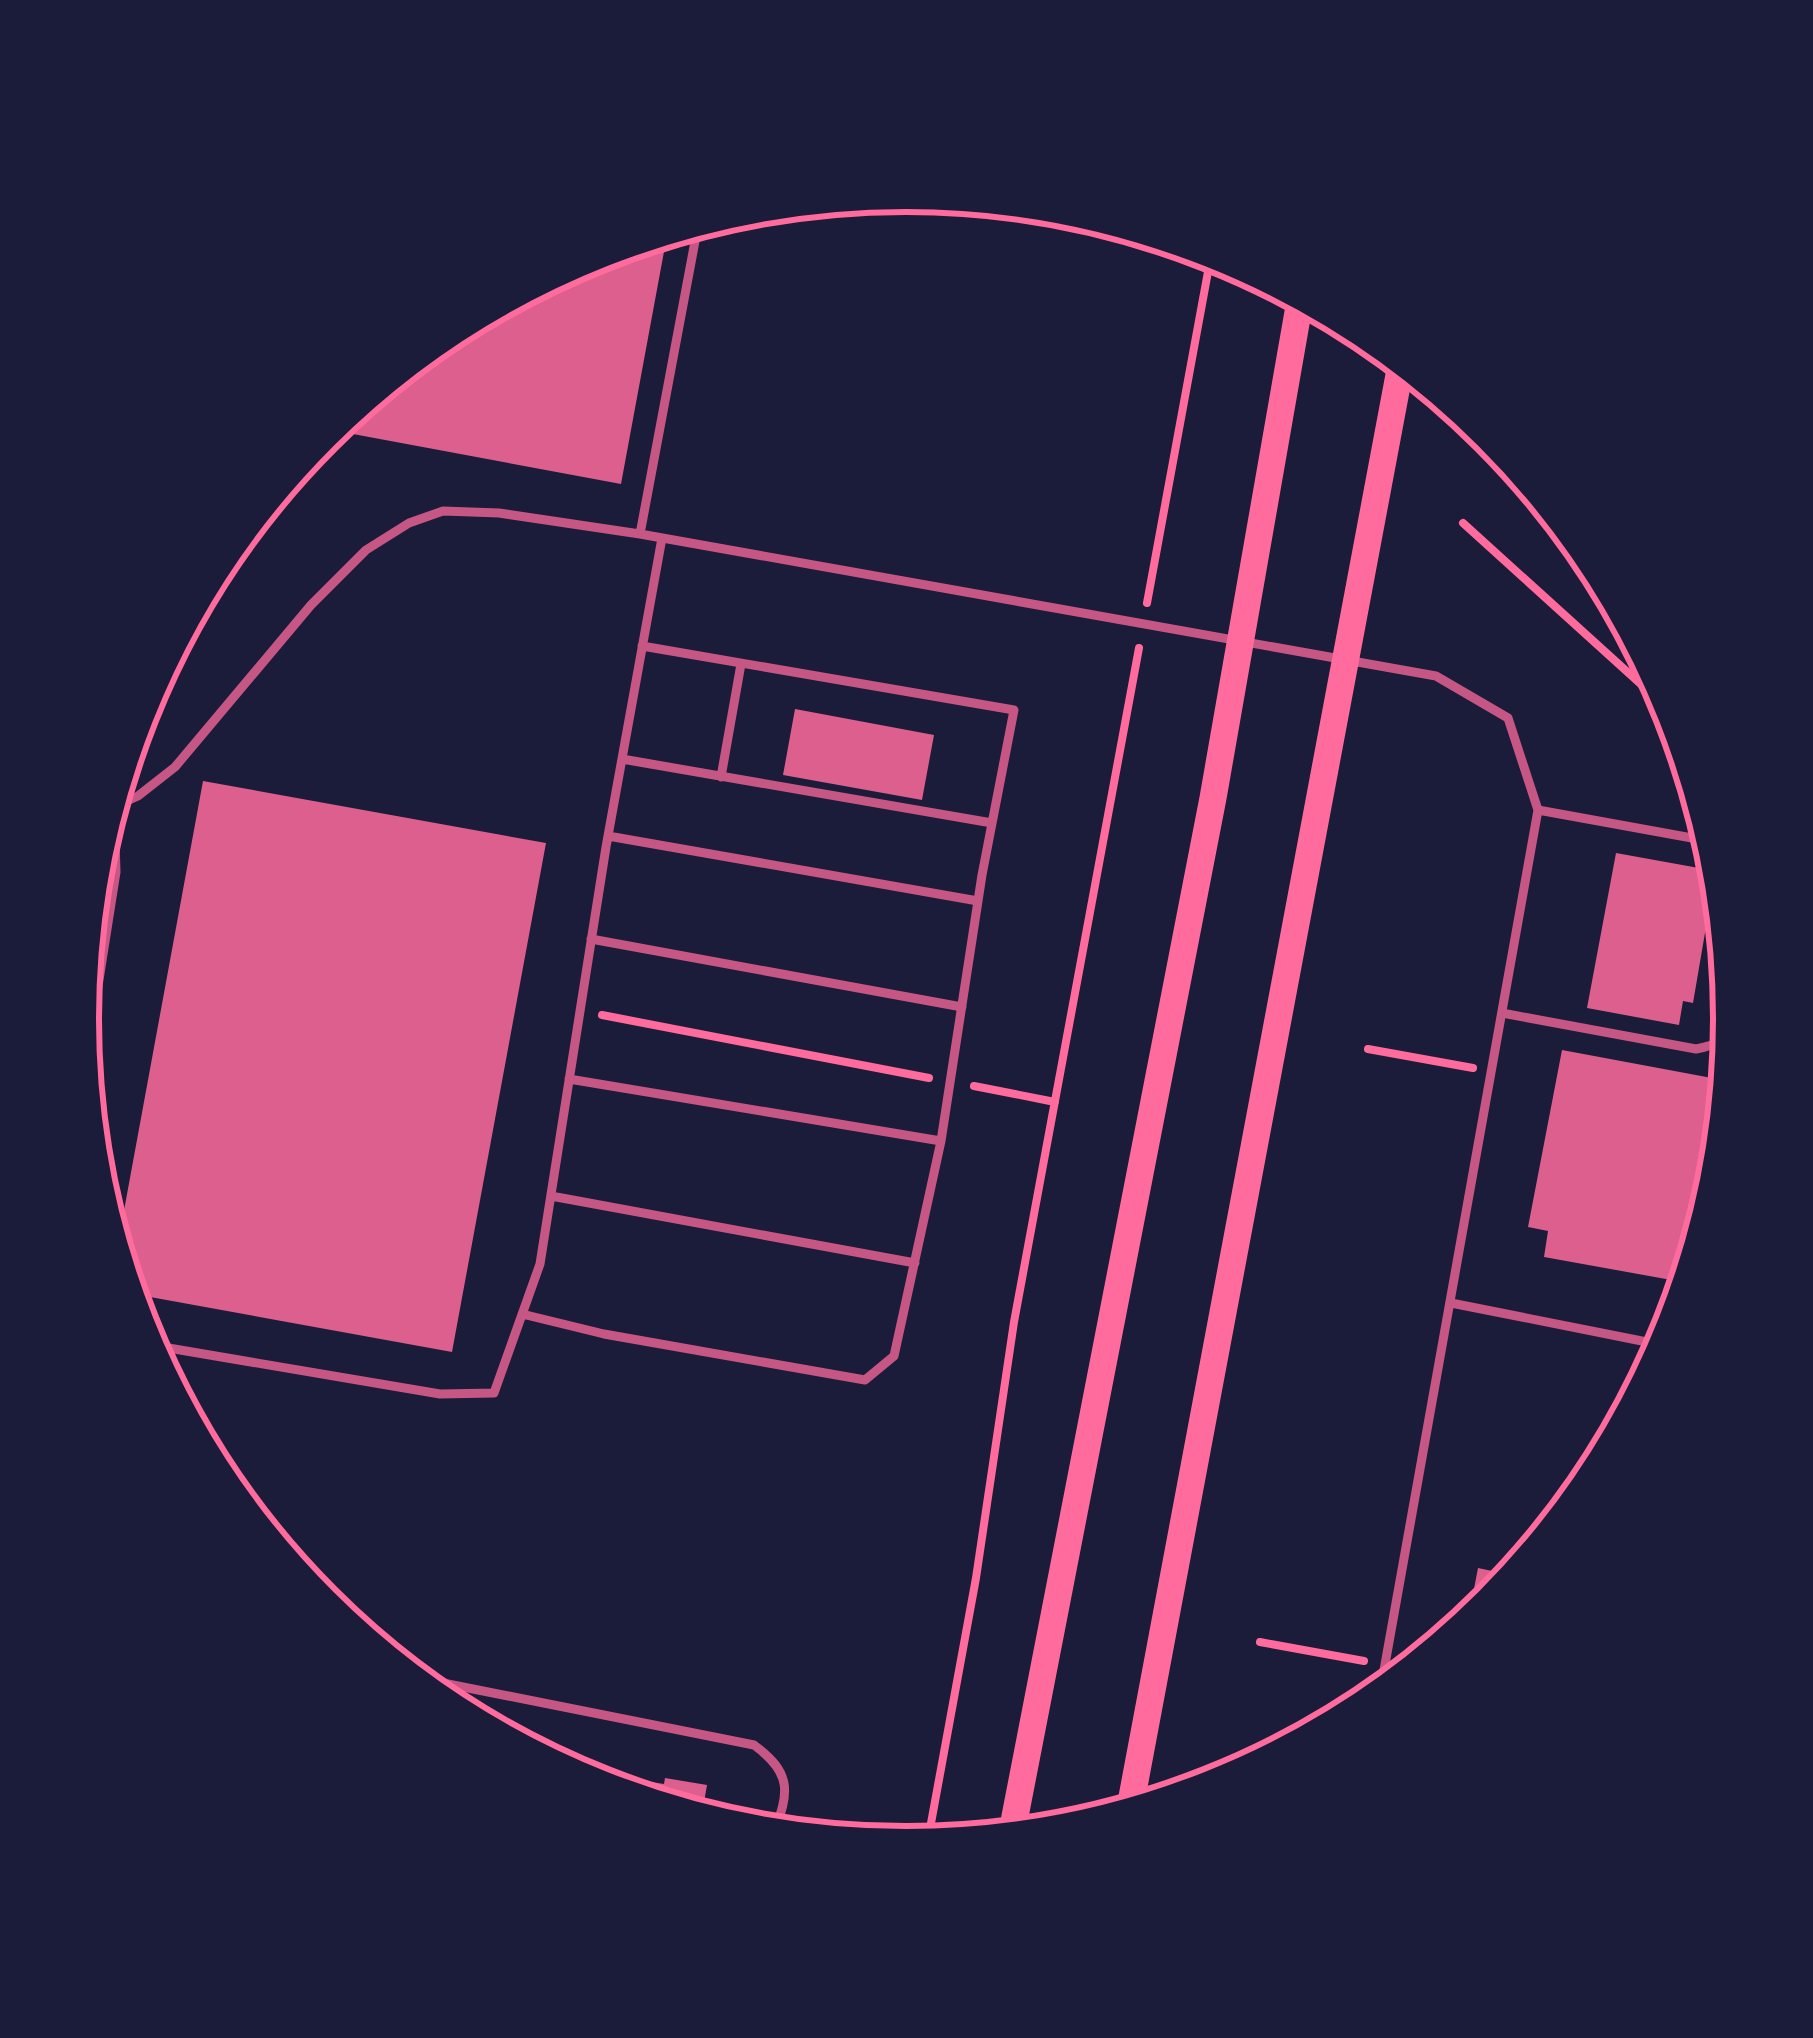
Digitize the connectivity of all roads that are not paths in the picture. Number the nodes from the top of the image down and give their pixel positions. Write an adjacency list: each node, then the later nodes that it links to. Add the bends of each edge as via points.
1 (695, 240): 4 (lane)
2 (1298, 313): 6 (main road)
3 (1398, 378): 8 (main road)
4 (640, 534): 5 (lane); 12 (lane, via 500,513 443,511 409,523 366,550 175,767)
5 (662, 538): 6 (lane); 7 (lane)
6 (1241, 639): 8 (lane); 36 (main road)
7 (642, 646): 9 (lane); 10 (lane)
8 (1346, 660): 13 (lane, via 1436,676 1508,718); 34 (main road)
9 (741, 664): 11 (lane); 14 (lane, via 1013,710)
10 (622, 759): 11 (lane); 15 (lane)
11 (721, 777): 14 (lane)
12 (130, 800)
13 (1538, 811): 16 (lane); 22 (lane)
14 (992, 824): 18 (lane)
15 (608, 836): 18 (lane); 19 (lane)
16 (1693, 838)
17 (115, 861): 20 (lane)
18 (978, 901): 21 (lane)
19 (591, 939): 21 (lane); 24 (lane)
20 (101, 962)
21 (962, 1007): 25 (lane)
22 (1502, 1013): 23 (lane, via 1696,1049); 28 (lane)
23 (1713, 1044)
24 (569, 1078): 25 (lane); 26 (lane)
25 (941, 1141): 27 (lane)
26 (551, 1196): 27 (lane); 29 (lane)
27 (915, 1263): 29 (lane, via 894,1356 865,1380)
28 (1451, 1304): 30 (lane); 32 (lane)
29 (522, 1314): 31 (lane, via 494,1394 440,1394)
30 (1647, 1342)
31 (169, 1348)
32 (1384, 1670)
33 (450, 1684): 35 (lane, via 754,1745 778,1762)
34 (1133, 1794)
35 (780, 1816)
36 (1014, 1820)

